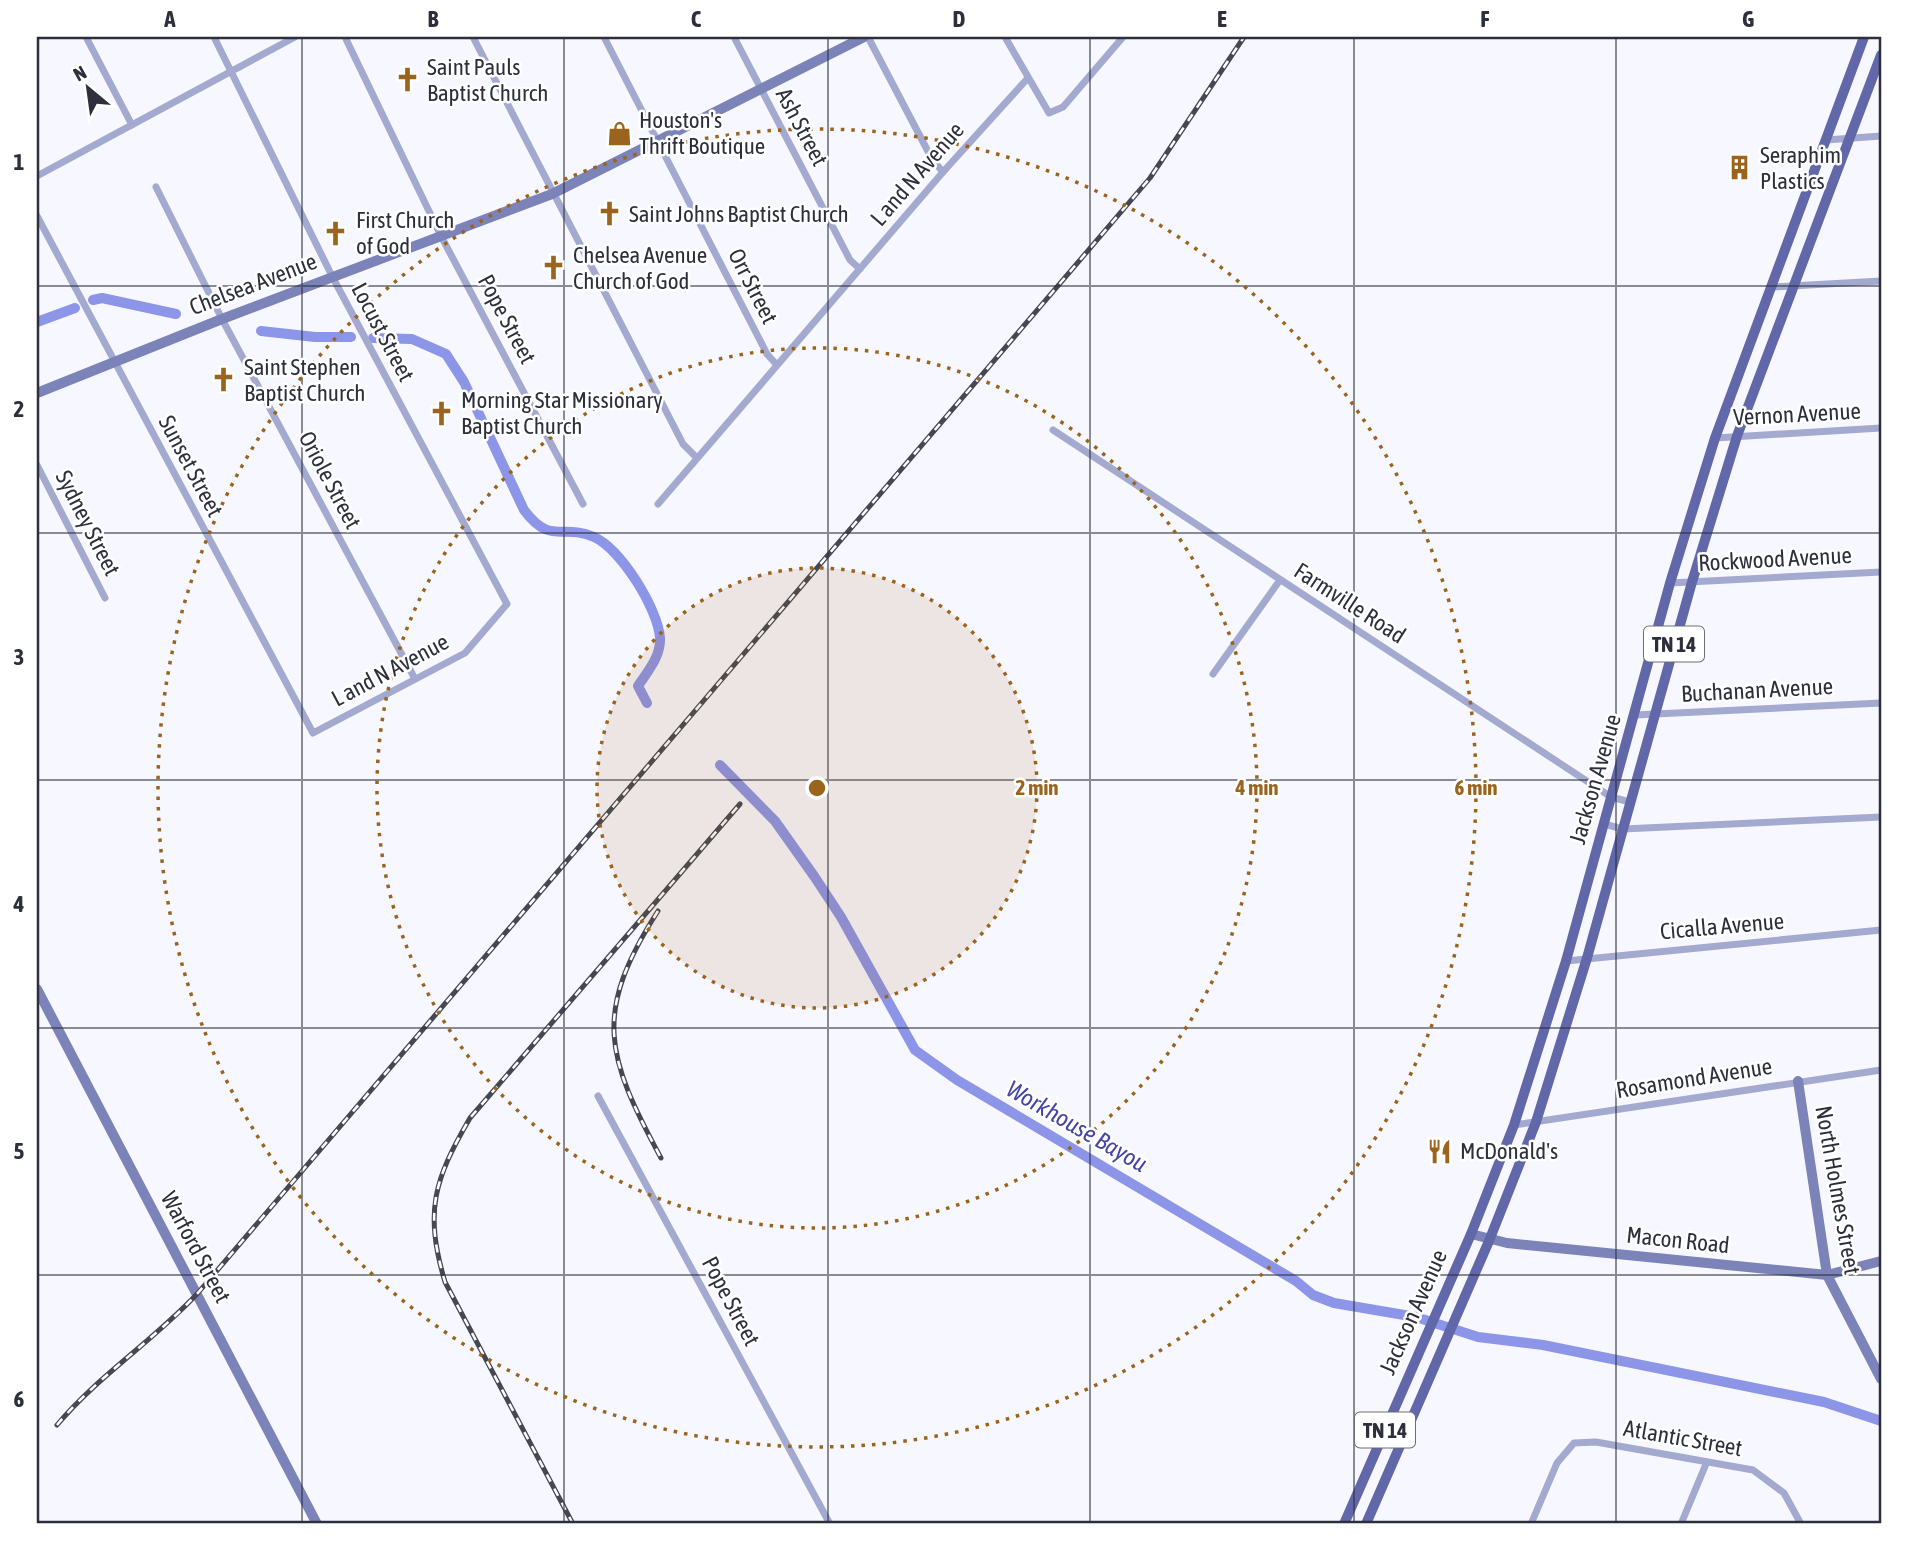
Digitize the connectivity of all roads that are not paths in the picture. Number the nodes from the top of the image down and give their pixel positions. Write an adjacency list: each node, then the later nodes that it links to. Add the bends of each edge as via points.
1 (86, 37): 16 (street)
2 (214, 37): 13 (street, Locust Street)
3 (295, 37): 13 (street)
4 (345, 37): 26 (street, Pope Street)
5 (473, 37): 24 (street)
6 (604, 37): 20 (street, Orr Street)
7 (734, 37): 15 (street, Ash Street)
8 (866, 37): 15 (main road, Chelsea Avenue); 21 (street)
9 (1005, 37): 14 (street)
10 (1123, 37): 14 (street, via 1063,107 1049,113)
11 (1864, 37): 19 (main road, Jackson Avenue / TN 14)
12 (1881, 55): 18 (main road, Jackson Avenue / TN 14)
13 (231, 71): 16 (street); 28 (street, Locust Street)
14 (1027, 79): 21 (street, L and N Avenue)
15 (760, 89): 20 (main road, Chelsea Avenue); 27 (street, Ash Street, via 850,260)
16 (132, 125): 22 (street)
17 (1881, 136): 18 (street)
18 (1850, 138): 19 (street); 30 (main road, Jackson Avenue / TN 14)
19 (1826, 140): 31 (main road, Jackson Avenue / TN 14)
20 (657, 143): 24 (main road, Chelsea Avenue); 34 (street, Orr Street, via 766,354)
21 (943, 172): 27 (street, L and N Avenue)
22 (37, 176)
23 (156, 187): 32 (street, Oriole Street)
24 (552, 194): 26 (main road, Chelsea Avenue); 40 (street, via 684,444)
25 (37, 216): 33 (street, Sunset Street)
26 (441, 236): 28 (main road, Chelsea Avenue); 42 (street, Pope Street)
27 (860, 269): 34 (street, L and N Avenue)
28 (332, 276): 32 (main road, Chelsea Avenue); 49 (street, Locust Street)
29 (1881, 281): 30 (street)
30 (1795, 286): 31 (street); 38 (main road, Jackson Avenue / TN 14)
31 (1773, 287): 39 (main road, Jackson Avenue / TN 14)
32 (222, 319): 33 (main road, Chelsea Avenue); 51 (street, Oriole Street)
33 (114, 361): 35 (main road, Chelsea Avenue); 55 (street, Sunset Street)
34 (776, 365): 40 (street, L and N Avenue)
35 (37, 393)
36 (1881, 428): 38 (street, Vernon Avenue)
37 (1053, 430): 45 (street, Farmville Road)
38 (1737, 436): 39 (street, Vernon Avenue); 46 (main road, Jackson Avenue / TN 14)
39 (1715, 438): 47 (main road, Jackson Avenue / TN 14)
40 (696, 457): 43 (street, L and N Avenue)
41 (37, 465): 48 (street, Sydney Street)
42 (583, 504)
43 (658, 504)
44 (1881, 572): 46 (street, Rockwood Avenue)
45 (1280, 580): 50 (street); 56 (street, Farmville Road)
46 (1692, 582): 47 (street, Rockwood Avenue); 53 (main road, Jackson Avenue / TN 14)
47 (1670, 583): 54 (main road, Jackson Avenue / TN 14)
48 (105, 598)
49 (507, 604): 51 (street, L and N Avenue, via 465,653)
50 (1213, 674)
51 (415, 680): 55 (street, L and N Avenue)
52 (1881, 703): 53 (street, Buchanan Avenue)
53 (1655, 714): 54 (street, Buchanan Avenue); 57 (main road, Jackson Avenue / TN 14)
54 (1635, 715): 56 (main road, Jackson Avenue / TN 14)
55 (313, 733)
56 (1611, 797): 57 (street, Farmville Road); 59 (main road, Jackson Avenue / TN 14)
57 (1630, 802): 60 (main road, Jackson Avenue / TN 14)
58 (1881, 817): 60 (street)
59 (1604, 824): 60 (street); 63 (main road, Jackson Avenue / TN 14)
60 (1623, 829): 62 (main road, Jackson Avenue / TN 14)
61 (1881, 930): 62 (street, Cicalla Avenue)
62 (1587, 958): 63 (street, Cicalla Avenue); 68 (main road, Jackson Avenue / TN 14)
63 (1566, 961): 69 (main road, Jackson Avenue / TN 14)
64 (37, 989): 76 (main road, Warford Street)
65 (1881, 1070): 66 (street, Rosamond Avenue)
66 (1798, 1082): 68 (street, Rosamond Avenue); 73 (main road, North Holmes Street)
67 (598, 1096): 77 (street, Pope Street)
68 (1536, 1122): 69 (street, Rosamond Avenue); 71 (main road, Jackson Avenue / TN 14)
69 (1514, 1125): 70 (main road, Jackson Avenue / TN 14)
70 (1471, 1234): 71 (main road, Macon Road); 78 (main road, Jackson Avenue / TN 14)
71 (1489, 1241): 73 (main road, Macon Road); 79 (main road, Jackson Avenue / TN 14)
72 (1881, 1261): 73 (main road, Macon Road)
73 (1827, 1275): 74 (main road, North Holmes Street)
74 (1881, 1379)
75 (1706, 1464): 80 (street, Atlantic Street, via 1596,1442 1574,1443 1557,1463); 81 (street); 82 (street, Atlantic Street, via 1753,1470 1784,1493)
76 (317, 1524)
77 (830, 1524)
78 (1345, 1524)
79 (1366, 1524)
80 (1531, 1524)
81 (1681, 1524)
82 (1801, 1524)

